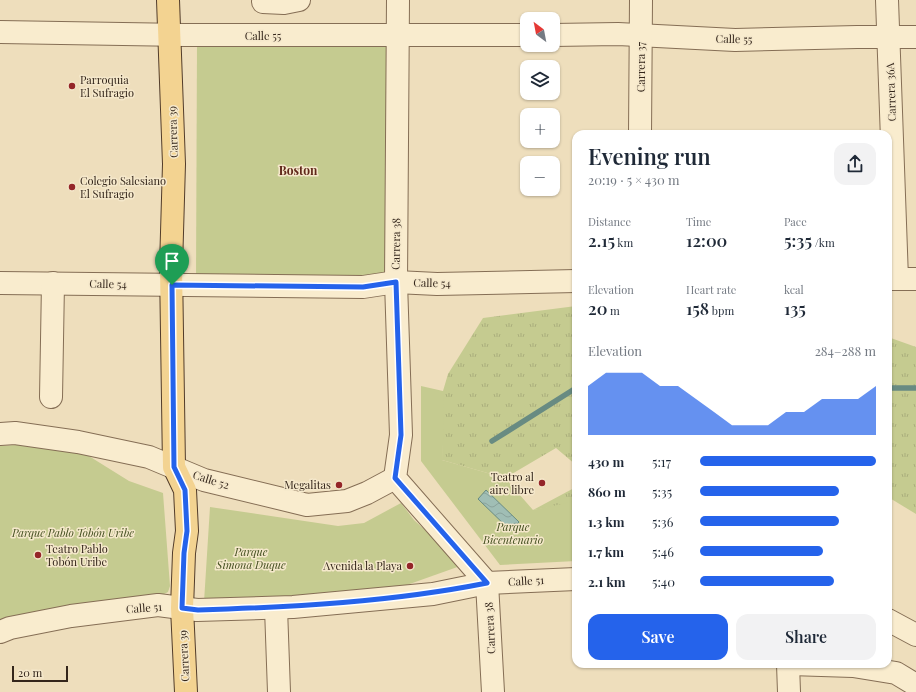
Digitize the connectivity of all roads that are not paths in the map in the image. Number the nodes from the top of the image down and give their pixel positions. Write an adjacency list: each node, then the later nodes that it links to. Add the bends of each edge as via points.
1 (168, 0): 8 (main road, Carrera 39)
2 (299, 0): 6 (street, via 284,3)
3 (398, 0): 13 (street, Carrera 38)
4 (641, 0): 11 (street, Carrera 37)
5 (887, 0): 14 (street, Carrera 36A)
6 (263, 1): 12 (street)
7 (0, 32): 8 (street, Calle 55)
8 (168, 35): 12 (street, Calle 55); 22 (main road, Carrera 39, via 174,164)
9 (520, 35): 13 (street, Calle 55)
10 (560, 35): 11 (street, Calle 55)
11 (641, 35): 14 (street, Calle 55, via 735,40); 16 (street, Carrera 37)
12 (259, 36): 13 (street, Calle 55)
13 (398, 36): 19 (street, Carrera 38)
14 (889, 37): 15 (street, Calle 55); 17 (street, Carrera 36A)
15 (916, 37)
16 (640, 130)
17 (900, 279)
18 (572, 281): 19 (street, Calle 54, via 437,284)
19 (396, 282): 22 (street, Calle 54, via 363,287); 26 (street, Carrera 38, via 401,435)
20 (0, 283): 21 (street, Calle 54)
21 (53, 284): 22 (street, Calle 54); 23 (street)
22 (172, 285): 25 (main road, Carrera 39)
23 (50, 397)
24 (0, 434): 25 (street, Calle 52, via 15,433 78,442 150,457)
25 (174, 467): 26 (street, Calle 52, via 204,480 307,505 346,501); 29 (main road, Carrera 39, via 185,490 187,531)
26 (395, 478): 28 (street)
27 (572, 579): 28 (street, Calle 51)
28 (487, 583): 30 (street, Calle 51, via 433,594); 39 (street, Carrera 38)
29 (182, 608): 30 (street, Calle 51); 32 (street, Calle 51, via 158,605 71,616); 37 (main road, Carrera 39)
30 (276, 608): 38 (street)
31 (892, 622): 33 (street)
32 (0, 632)
33 (916, 635)
34 (788, 668): 40 (street)
35 (867, 668): 36 (street, via 896,672)
36 (916, 685)
37 (186, 692)
38 (279, 692)
39 (493, 692)
40 (785, 692)

